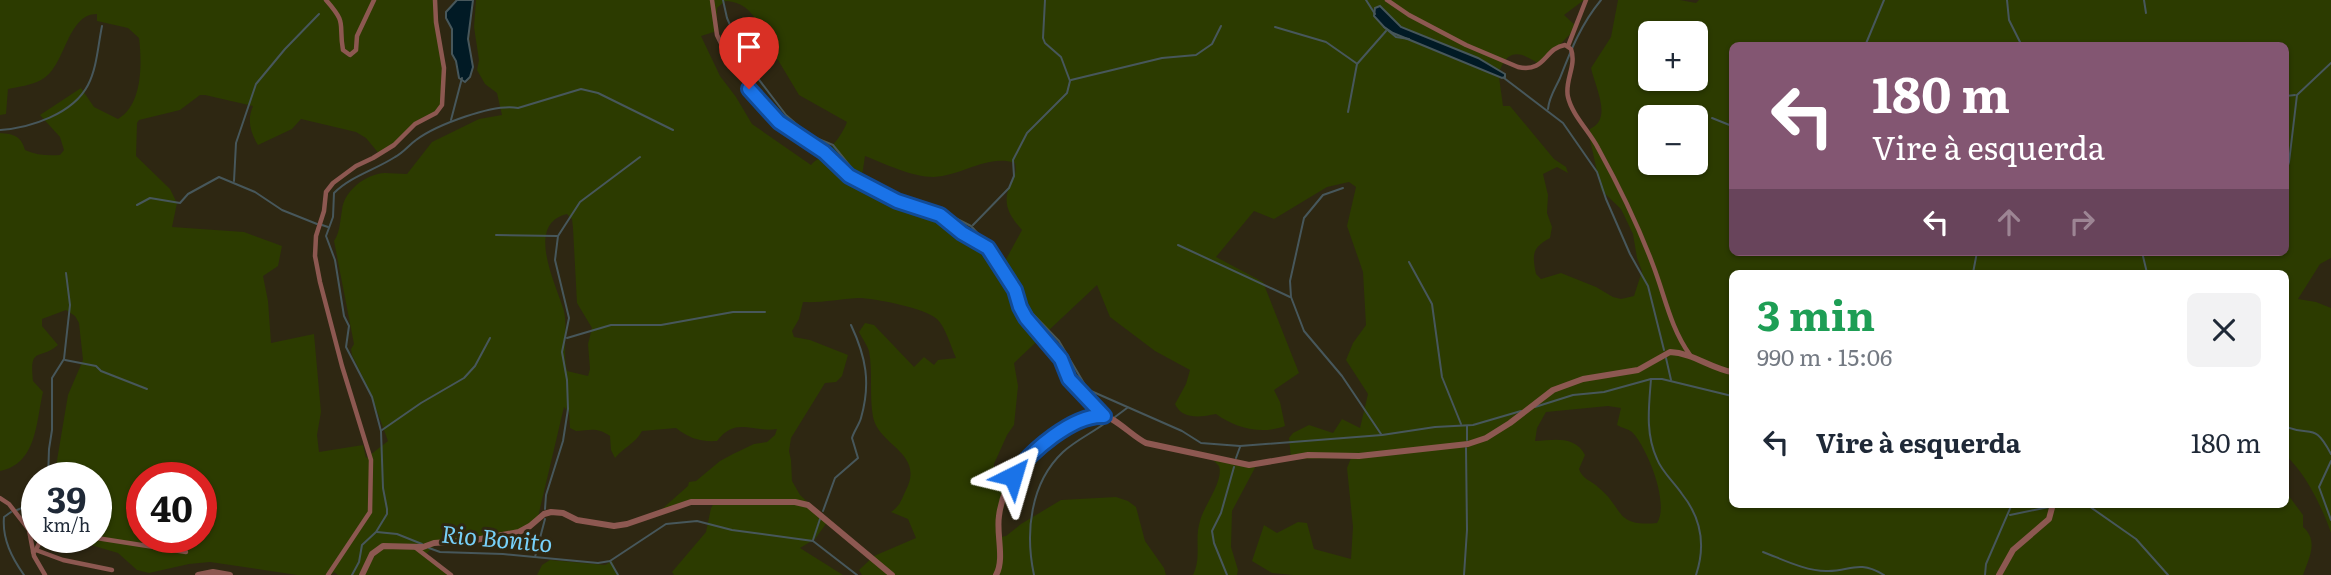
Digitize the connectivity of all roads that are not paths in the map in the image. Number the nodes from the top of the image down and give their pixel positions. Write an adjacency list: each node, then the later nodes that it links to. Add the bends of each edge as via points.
1 (326, 0): 2 (street, via 340,18 342,50 350,55)
2 (374, 0)
3 (435, 0): 22 (street, via 444,68 442,105 394,145 333,183 326,192 316,236 320,282 371,460 370,512)
4 (712, 0): 10 (street, via 717,35 732,66 779,122 824,152 849,176 897,201 940,215 988,248 1015,290 1026,318 1061,359 1069,379)
5 (1387, 0): 7 (street, via 1466,45 1518,67 1536,67 1559,46)
6 (1586, 0): 7 (street)
7 (1568, 46): 8 (street, via 1573,60 1569,99 1632,213 1676,333)
8 (1690, 356): 9 (street); 10 (street, via 1670,352 1638,370 1583,379 1553,390 1510,423 1468,444 1359,456 1308,455 1240,464 1146,443)
9 (1729, 371)
10 (1104, 416): 25 (street, via 1088,418 1058,434 1036,449 1013,476 998,517 1000,565)
11 (0, 498): 13 (street)
12 (2052, 508): 26 (street, via 2049,519 2014,550)
13 (21, 520)
14 (422, 547): 18 (street, via 383,546 372,554); 23 (street); 24 (street, via 519,532 551,512 621,526 691,502 795,502 813,508)
15 (36, 553): 19 (street)
16 (41, 553): 17 (street)
17 (112, 570)
18 (363, 574)
19 (45, 575)
20 (198, 575): 21 (street)
21 (230, 575)
22 (328, 575)
23 (452, 575)
24 (892, 575)
25 (996, 575)
26 (1999, 575)

